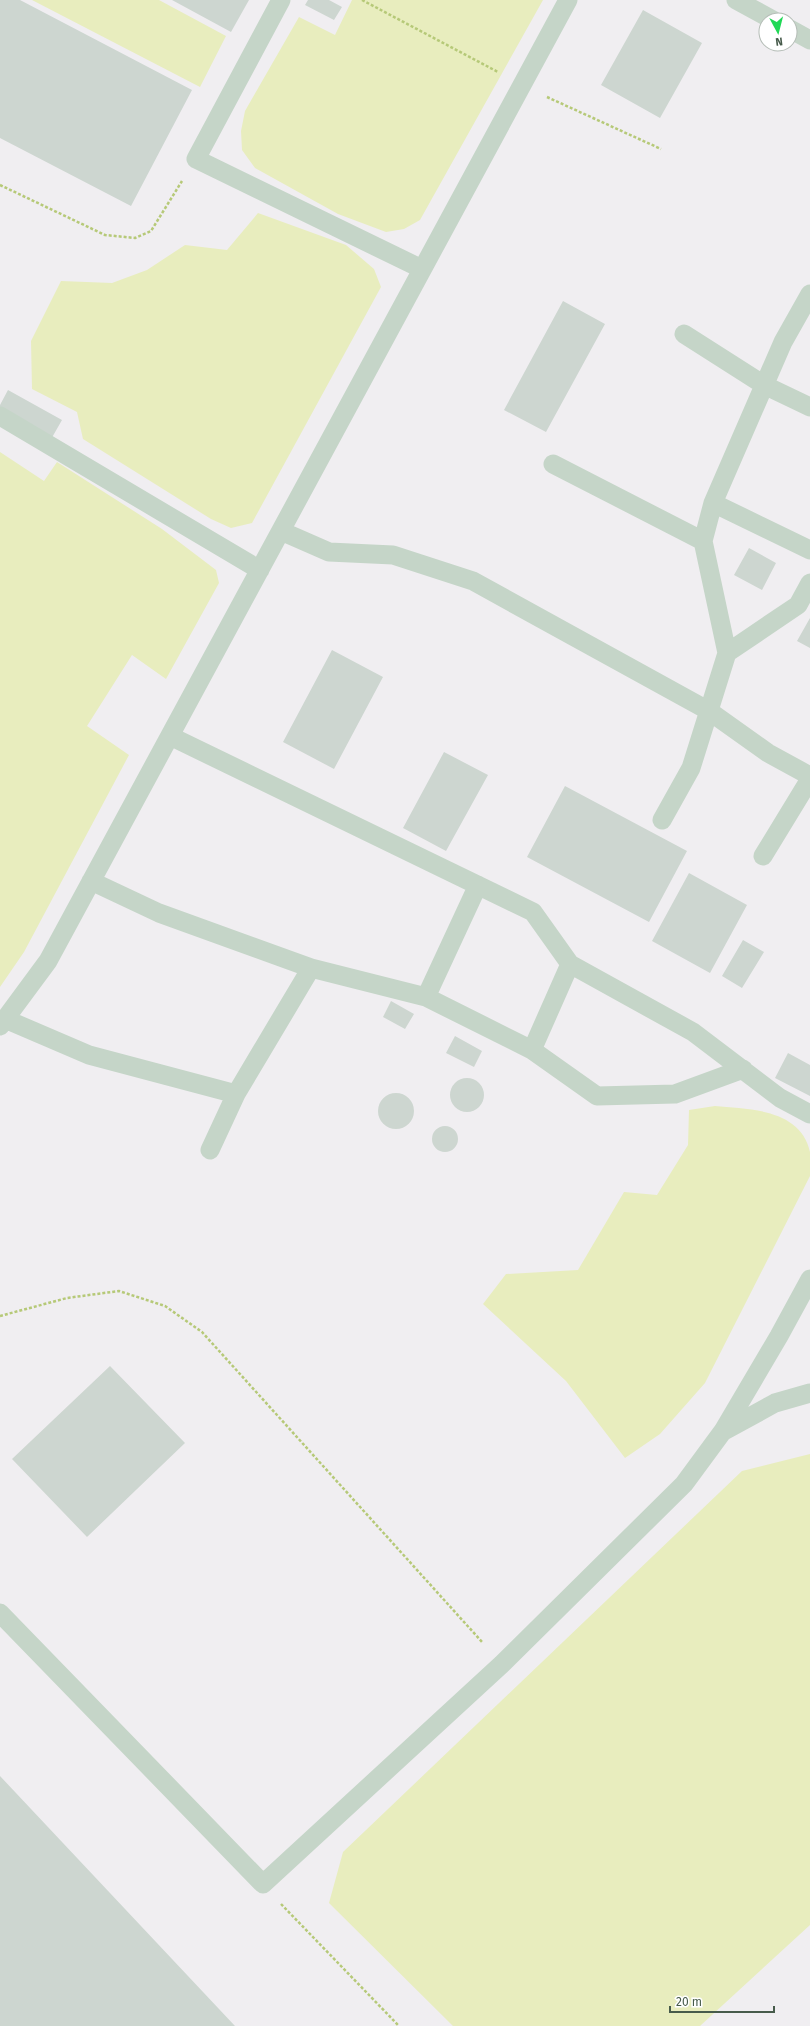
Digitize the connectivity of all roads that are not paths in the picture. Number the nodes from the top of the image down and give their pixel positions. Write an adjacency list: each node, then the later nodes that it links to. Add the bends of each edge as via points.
1 (281, 0): 7 (lane, via 196,159)
2 (568, 0): 7 (lane)
3 (736, 0): 4 (lane)
4 (758, 12)
5 (798, 33): 6 (lane)
6 (810, 40)
7 (422, 269): 15 (lane)
8 (810, 294): 10 (lane, via 782,342)
9 (684, 334): 10 (lane)
10 (764, 385): 11 (lane); 14 (lane)
11 (810, 407)
12 (0, 416): 18 (lane)
13 (553, 464): 16 (lane)
14 (712, 503): 16 (lane); 17 (lane)
15 (281, 531): 18 (lane); 21 (lane, via 329,552 393,555 473,580)
16 (703, 541): 20 (lane)
17 (810, 550)
18 (260, 570): 22 (lane)
19 (810, 583): 20 (lane, via 798,605)
20 (727, 653): 21 (lane)
21 (709, 711): 23 (lane, via 768,753); 24 (lane, via 691,768)
22 (170, 736): 26 (lane); 27 (lane)
23 (810, 778): 25 (lane)
24 (662, 820)
25 (763, 856)
26 (91, 881): 29 (lane, via 159,913); 31 (lane, via 48,962)
27 (478, 885): 28 (lane, via 533,912); 30 (lane)
28 (570, 964): 32 (lane); 33 (lane, via 693,1032)
29 (311, 968): 30 (lane); 34 (lane)
30 (426, 997): 32 (lane)
31 (3, 1023): 34 (lane, via 88,1055)
32 (532, 1050): 33 (lane, via 597,1096 675,1094)
33 (743, 1069): 35 (lane, via 780,1098)
34 (236, 1094): 36 (lane)
35 (810, 1114)
36 (210, 1150)
37 (810, 1279): 39 (lane)
38 (810, 1393): 39 (lane, via 775,1403)
39 (723, 1431): 40 (lane, via 684,1484 502,1664 263,1884)
40 (0, 1614)

